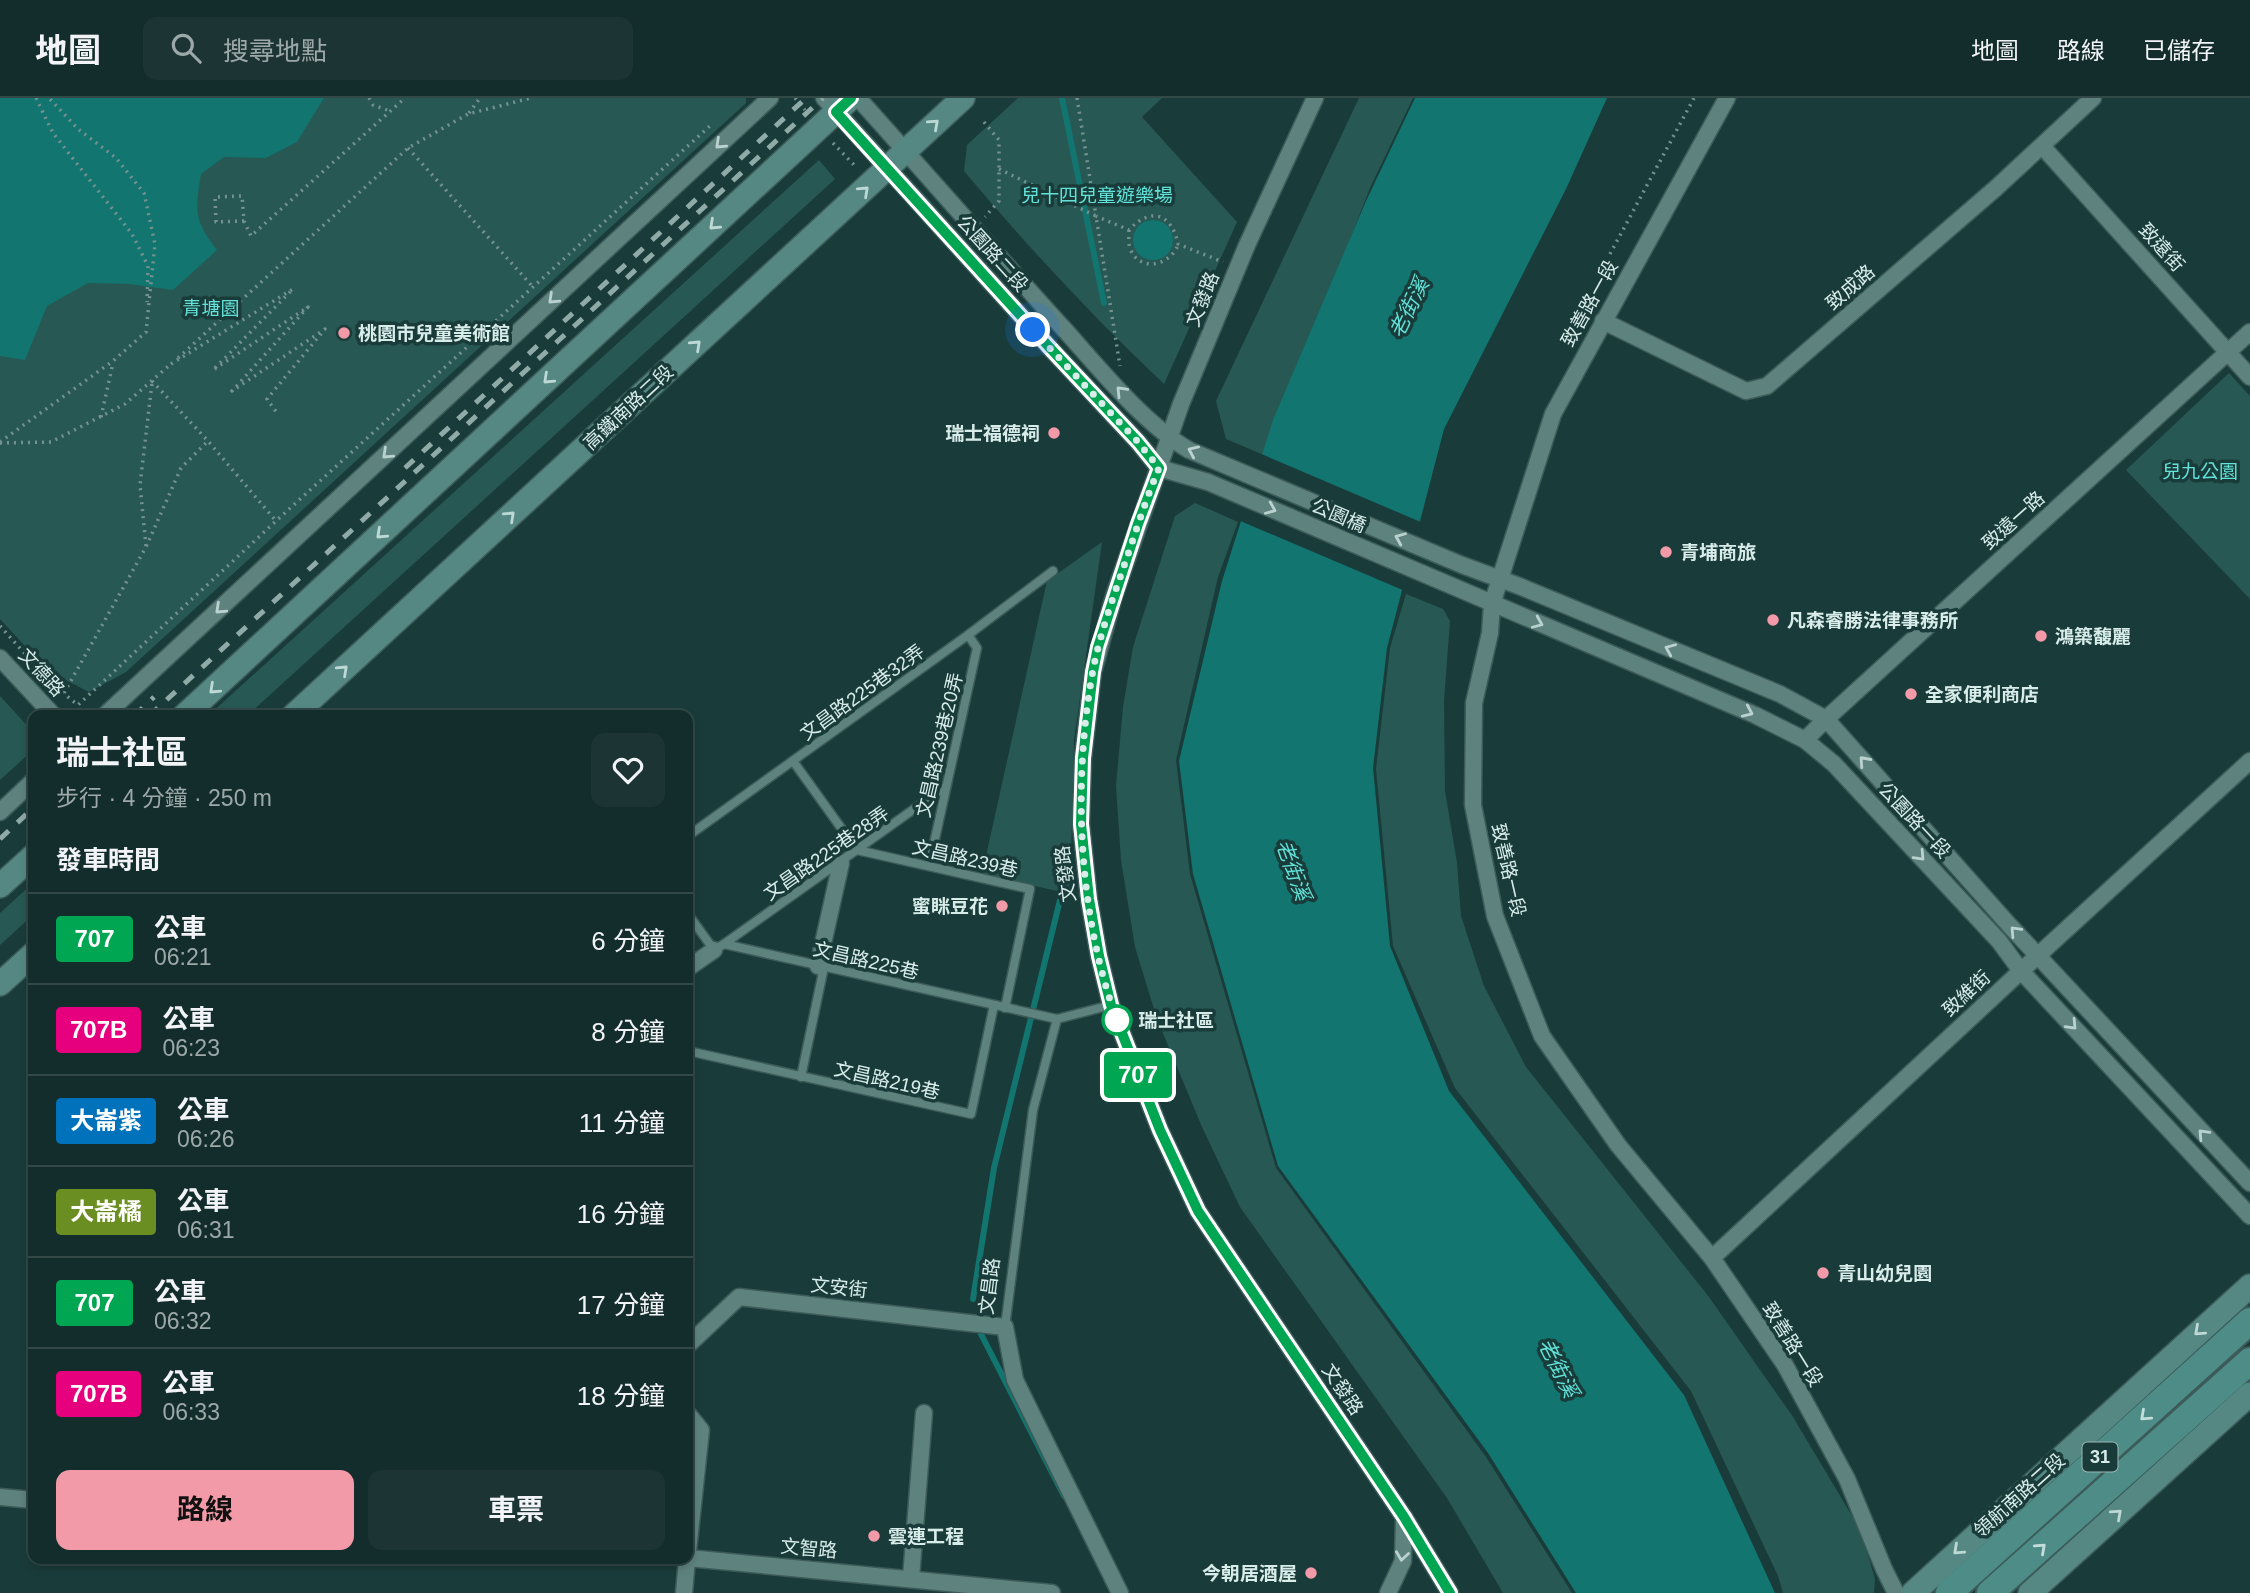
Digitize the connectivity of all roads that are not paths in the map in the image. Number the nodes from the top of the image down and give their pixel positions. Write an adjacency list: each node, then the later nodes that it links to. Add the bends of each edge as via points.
1 (770, 98): 25 (street, one-way to 25)
2 (858, 98): 9 (street, 公園路二段)
3 (963, 98): 9 (street, 高鐵南路二段, one-way to 3)
4 (1315, 98): 15 (street, 文發路, via 1247,245)
5 (1727, 98): 11 (street, 致善路一段)
6 (2093, 98): 8 (street, 致成路)
7 (837, 103): 10 (street, 公園路二段); 26 (street, one-way to 26, via 820,128)
8 (2042, 146): 11 (street, 致成路, via 1767,386 1746,391); 13 (street, 致遠街)
9 (905, 151): 10 (street, 高鐵南路二段); 15 (street, 公園路二段, one-way to 9, via 1093,362)
10 (887, 167): 16 (street, 公園路二段); 27 (street, 高鐵南路二段, one-way to 10)
11 (1603, 321): 19 (street, 致善路一段, via 1553,414)
12 (2250, 332): 13 (street, 致遠一路)
13 (2228, 352): 14 (street, 致遠街); 28 (street, 致遠一路)
14 (2250, 377)
15 (1170, 439): 16 (street, 文發路); 17 (street, 公園橋, one-way to 15)
16 (1159, 468): 20 (street, 公園橋, one-way to 20, via 1208,482); 50 (street, 文發路, via 1098,647 1083,758 1081,824 1089,899)
17 (1462, 565): 19 (street, 公園路一段)
18 (1053, 571): 22 (lane, 文昌路225巷32弄)
19 (1500, 578): 21 (street, 致善路一段); 28 (street, 公園路一段, one-way to 19, via 1780,694)
20 (1453, 587): 21 (street, 公園路一段)
21 (1492, 604): 29 (street, 公園路一段, one-way to 29); 57 (street, 致善路一段, via 1474,703 1472,805 1495,916 1542,1036 1618,1145)
22 (968, 635): 30 (lane, 文昌路225巷32弄); 33 (lane, 文昌路239巷20弄, via 977,648)
23 (0, 658): 24 (street, 文德路)
24 (48, 710)
25 (110, 710)
26 (190, 710)
27 (300, 710)
28 (1826, 719): 29 (street, 致遠一路); 43 (street, 公園路一段, one-way to 28)
29 (1805, 740): 47 (street, 公園路一段, one-way to 47, via 1843,774 1999,941)
30 (793, 761): 35 (lane, 文昌路225巷32弄); 36 (lane)
31 (2250, 761): 43 (street, 致維街)
32 (28, 786): 34 (street)
33 (945, 787): 36 (lane, 文昌路225巷28弄); 39 (lane, 文昌路239巷20弄)
34 (0, 812)
35 (693, 832)
36 (857, 850): 38 (lane, 文昌路225巷28弄); 39 (lane, 文昌路239巷)
37 (28, 861): 40 (street)
38 (841, 863): 42 (lane, 文昌路225巷28弄); 46 (street)
39 (929, 866): 51 (lane, 文昌路239巷, via 1030,889)
40 (0, 886)
41 (693, 919): 42 (lane)
42 (719, 947): 45 (street); 46 (lane, 文昌路225巷)
43 (2038, 955): 47 (street, 致維街); 55 (street, 公園路一段, one-way to 43)
44 (28, 959): 48 (street)
45 (693, 965)
46 (821, 966): 49 (lane, 文昌路225巷); 54 (lane)
47 (2021, 971): 56 (street, 公園路一段, one-way to 56); 57 (street, 致維街)
48 (0, 984)
49 (994, 1005): 51 (lane, 文昌路225巷); 54 (lane, 文昌路219巷, via 971,1114)
50 (1111, 1005): 52 (lane); 69 (street, 文發路, via 1198,1211)
51 (1005, 1008): 52 (lane, 文昌路225巷)
52 (1058, 1019): 60 (lane, 文昌路, via 1033,1110)
53 (693, 1052): 54 (lane, 文昌路219巷)
54 (800, 1076)
55 (2250, 1183)
56 (2250, 1216)
57 (1712, 1258): 78 (street, 致善路一段, via 1785,1365 1847,1479)
58 (2250, 1286): 79 (street, 領航南路二段 / 31, one-way to 79)
59 (2250, 1321): 80 (main road, 領航南路二段 / 31, one-way to 80)
60 (1005, 1327): 61 (street, 文安街, via 739,1297); 75 (street, 文昌路, via 1015,1380)
61 (693, 1340)
62 (2250, 1361): 81 (main road, 31, one-way to 62)
63 (2250, 1394): 82 (street, one-way to 63)
64 (924, 1413): 72 (street)
65 (693, 1420): 68 (street, via 701,1430)
66 (0, 1497): 67 (street)
67 (28, 1500)
68 (693, 1504)
69 (1404, 1517): 76 (street, one-way to 76, via 1403,1561); 77 (street, 文發路)
70 (693, 1560): 72 (street, 文智路)
71 (687, 1564): 73 (street)
72 (911, 1578): 74 (street, 文智路)
73 (684, 1593)
74 (1052, 1593)
75 (1120, 1593)
76 (1388, 1593)
77 (1450, 1593)
78 (1896, 1593)
79 (1913, 1593)
80 (1949, 1593)
81 (1990, 1593)
82 (2030, 1593)

